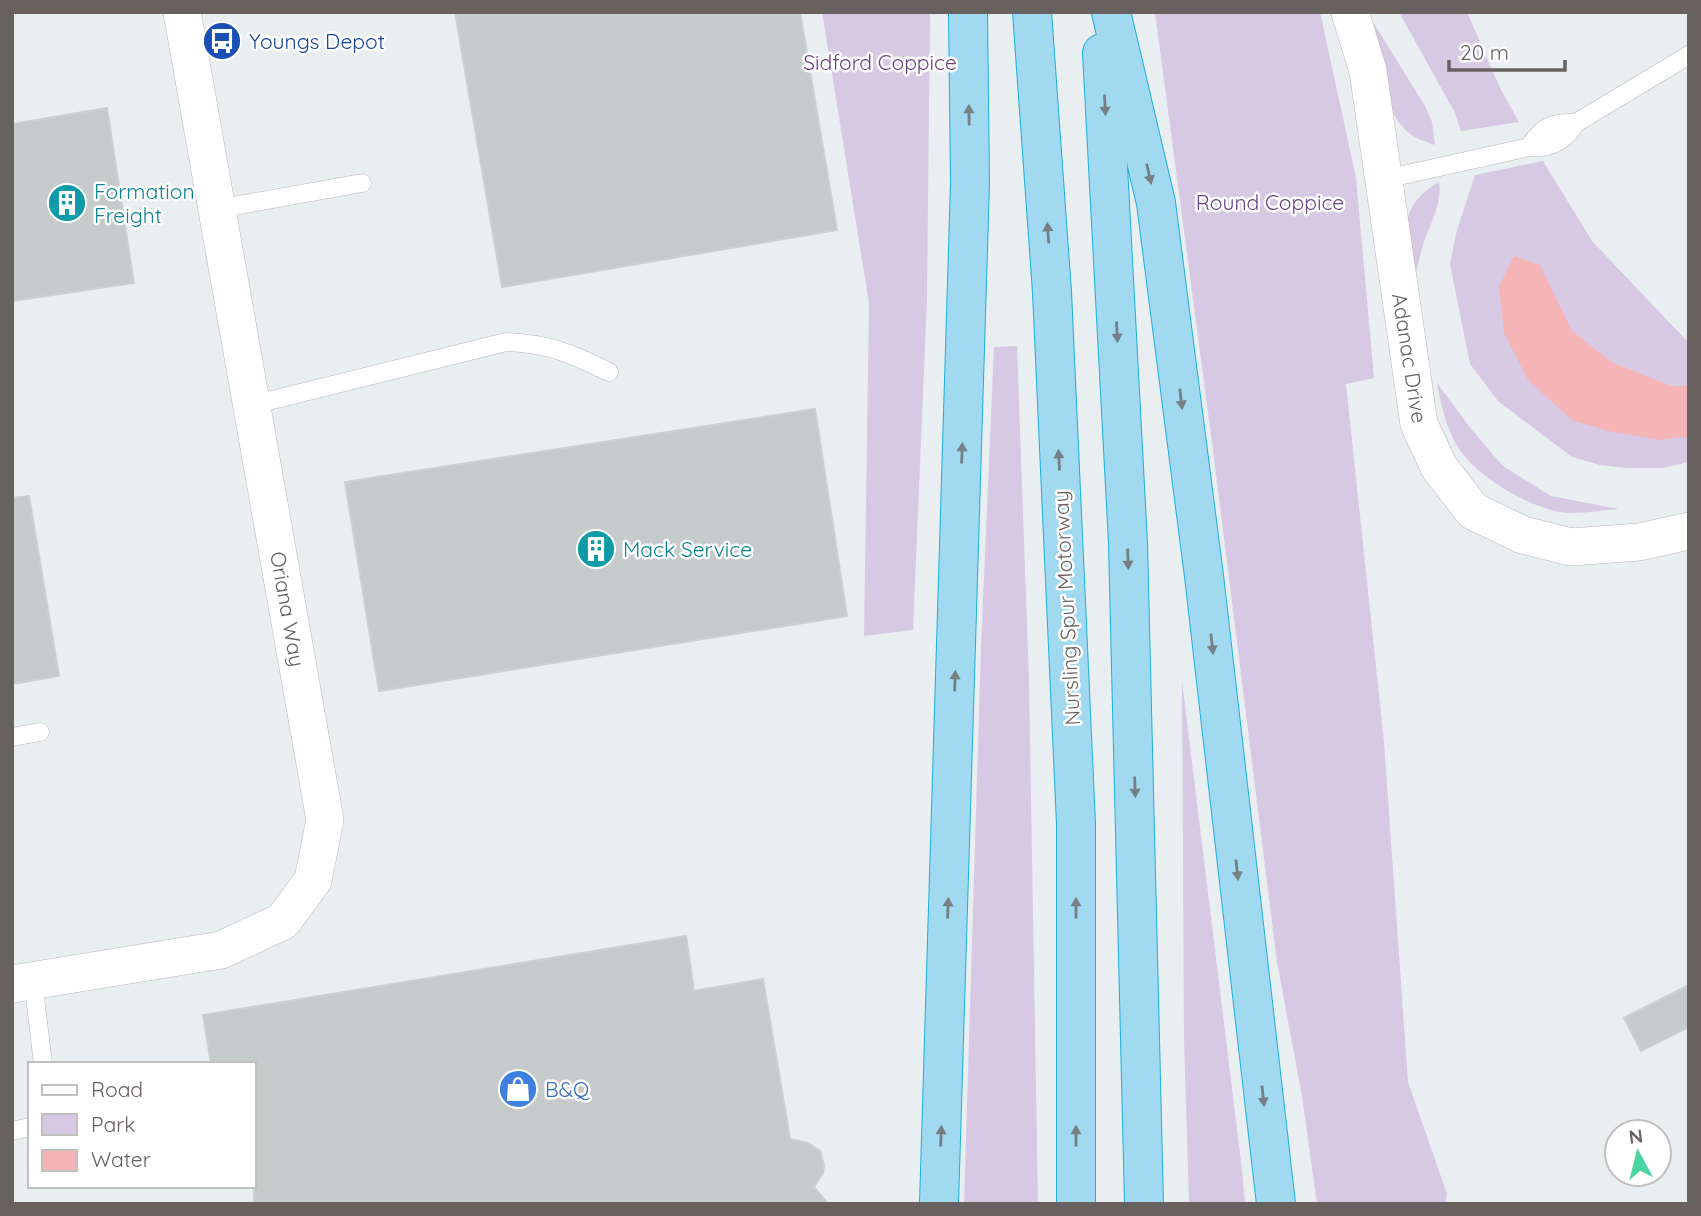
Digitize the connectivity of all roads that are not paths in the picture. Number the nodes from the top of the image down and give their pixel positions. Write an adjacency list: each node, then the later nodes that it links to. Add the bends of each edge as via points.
1 (182, 12): 10 (street, Oriana Way)
2 (968, 12): 18 (highway, one-way to 2, via 970,183)
3 (1032, 12): 19 (highway, Nursling Spur Motorway, one-way to 3, via 1076,824 1052,292)
4 (1100, 12): 20 (highway, one-way to 20, via 1128,543)
5 (1111, 12): 21 (highway, one-way to 21, via 1158,217)
6 (1350, 12): 8 (street, Adanac Drive, via 1368,71)
7 (1689, 55): 8 (lane, via 1576,123 1557,122 1538,134 1529,147)
8 (1385, 179): 13 (street, Adanac Drive, via 1419,424 1440,467 1473,510 1523,535 1571,547 1639,542)
9 (362, 183): 10 (lane)
10 (217, 209): 12 (street, Oriana Way)
11 (610, 372): 12 (lane, via 537,343 506,342)
12 (252, 405): 16 (street, Oriana Way, via 325,820 313,880 283,921 221,950)
13 (1689, 531)
14 (40, 732): 15 (lane)
15 (12, 737)
16 (23, 982): 17 (lane)
17 (43, 1062)
18 (939, 1204)
19 (1076, 1204)
20 (1144, 1204)
21 (1276, 1204)

